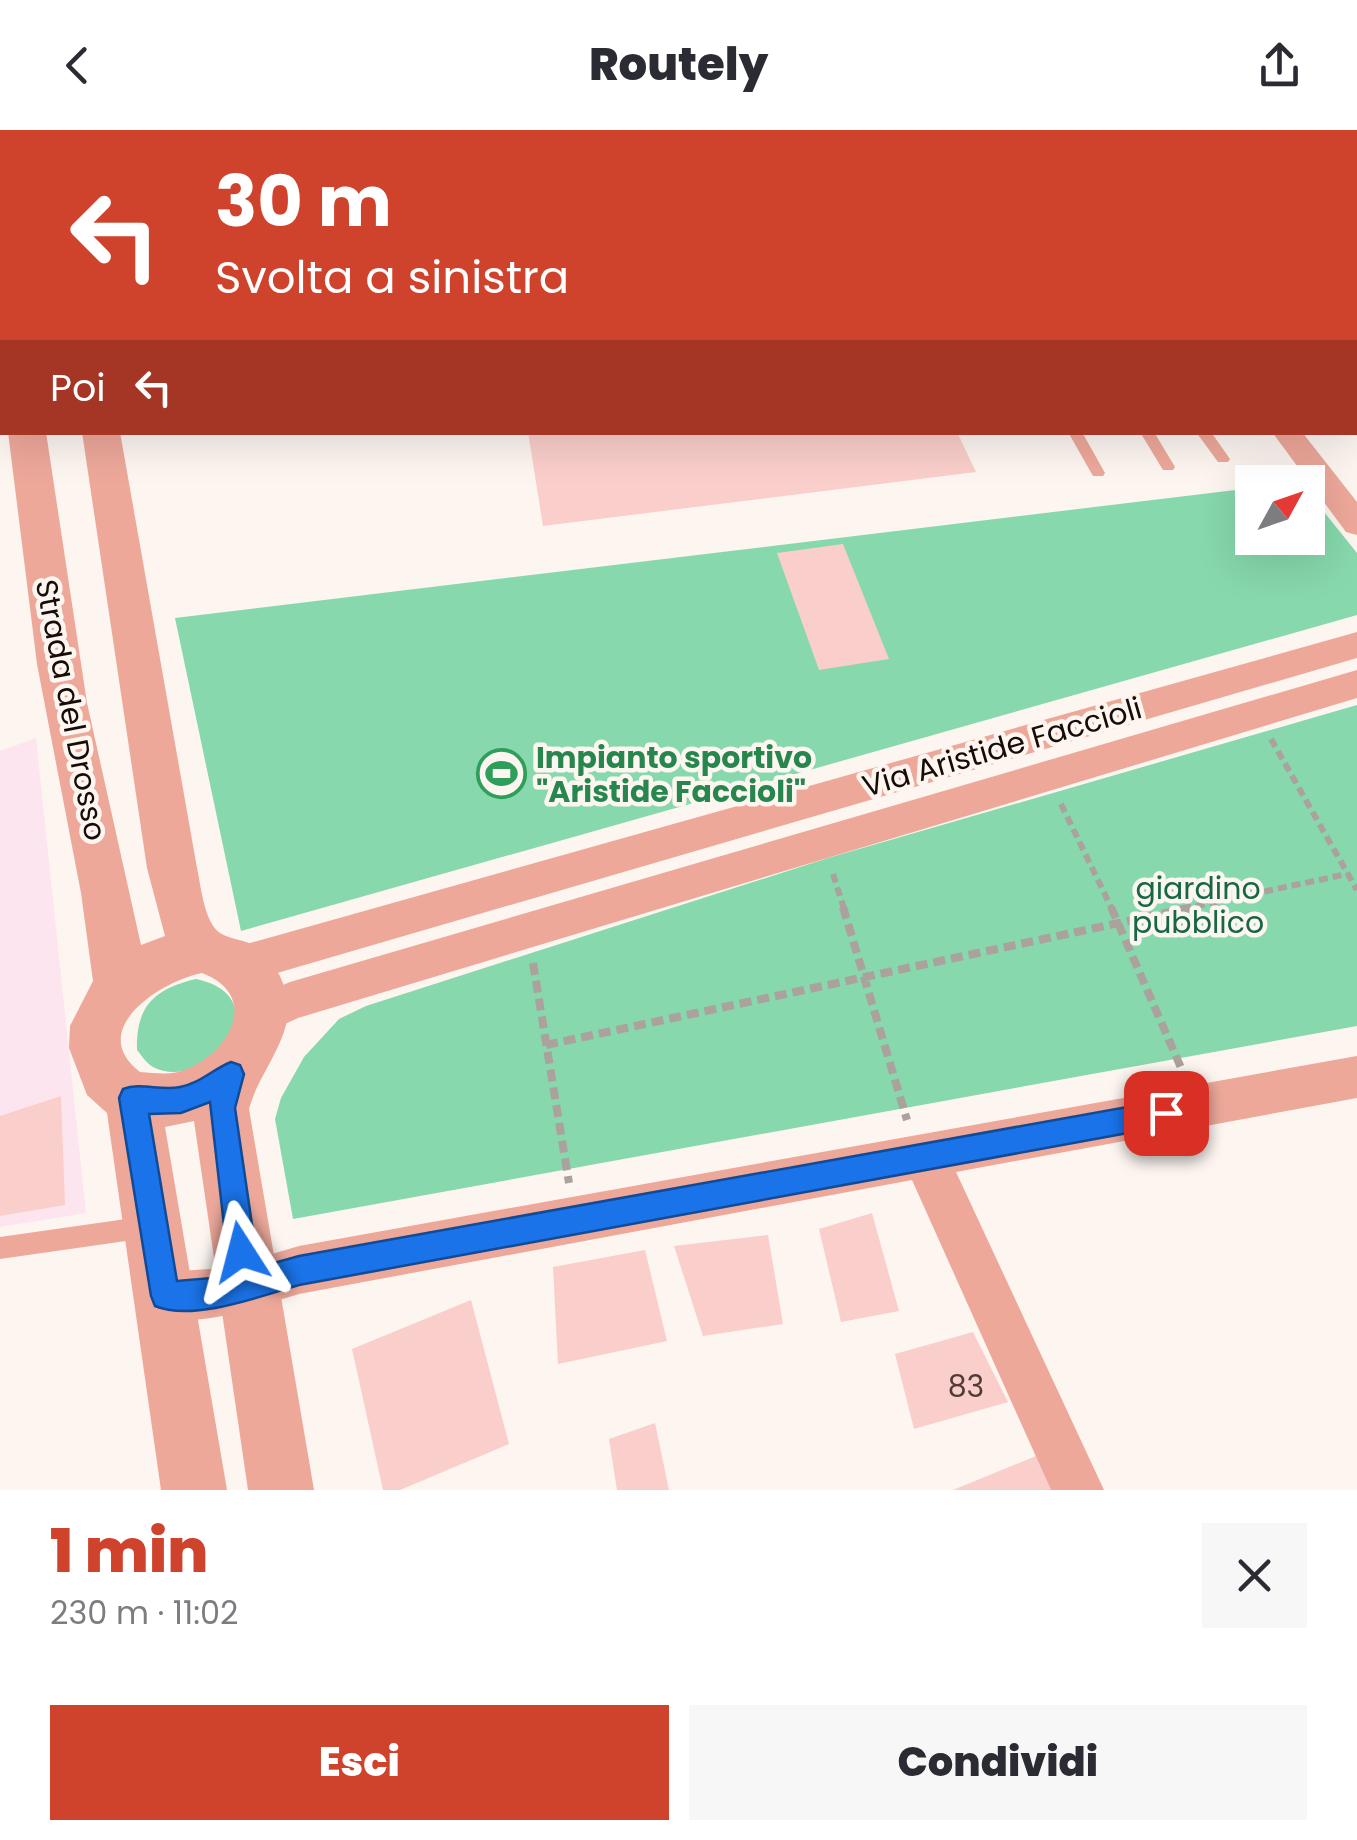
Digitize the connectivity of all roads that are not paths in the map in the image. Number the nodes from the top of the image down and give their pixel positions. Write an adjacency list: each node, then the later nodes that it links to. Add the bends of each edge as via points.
1 (26, 435): 14 (street, Strada del Drosso, via 39,546 73,744 111,906)
2 (101, 435): 13 (street, via 172,868 188,931)
3 (1077, 435): 9 (lane)
4 (1149, 435): 8 (lane)
5 (1204, 435): 7 (lane)
6 (1288, 435): 10 (street)
7 (1223, 459)
8 (1168, 467)
9 (1098, 473)
10 (1357, 524)
11 (1357, 645): 13 (street, Via Aristide Faccioli)
12 (1357, 684): 15 (street, Via Aristide Faccioli, via 526,928)
13 (222, 957): 14 (street, via 157,960); 15 (street, via 260,991)
14 (120, 987): 18 (street, via 100,1021 96,1052 110,1082)
15 (263, 1014): 16 (street, via 247,1056)
16 (231, 1074): 18 (street, via 181,1100); 22 (street, via 221,1108)
17 (1357, 1078): 19 (street)
18 (132, 1098): 20 (street)
19 (925, 1157): 22 (street, via 299,1270); 26 (street)
20 (152, 1226): 21 (lane); 23 (street)
21 (0, 1248)
22 (246, 1286): 23 (street); 25 (street)
23 (165, 1296): 24 (street)
24 (194, 1490)
25 (281, 1490)
26 (1078, 1490)

